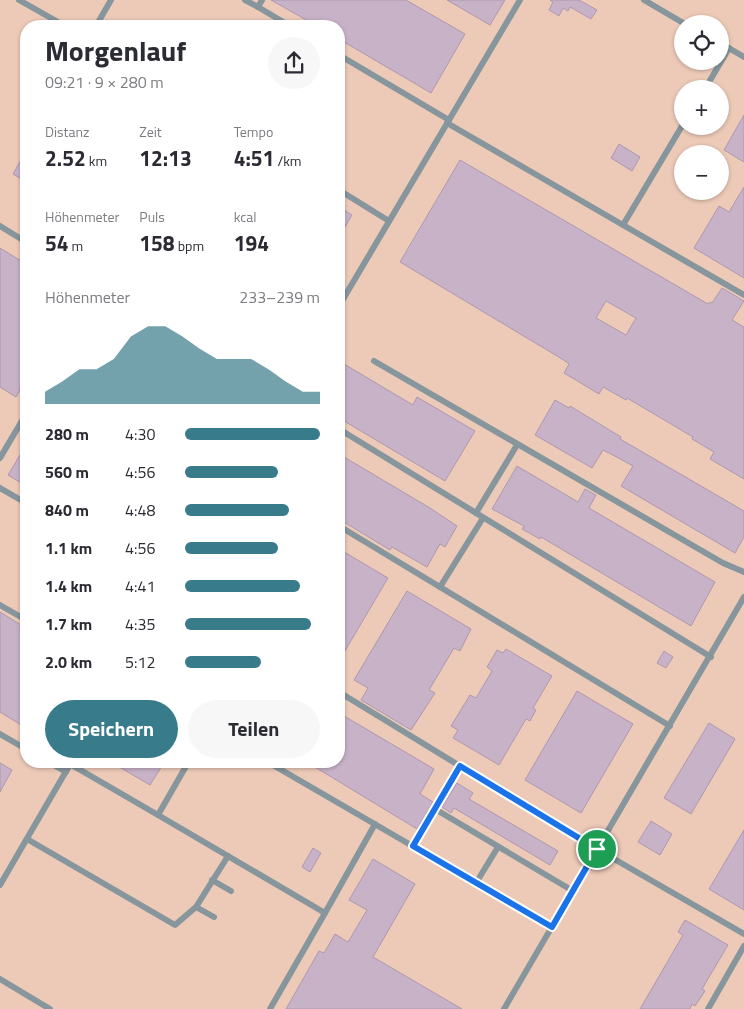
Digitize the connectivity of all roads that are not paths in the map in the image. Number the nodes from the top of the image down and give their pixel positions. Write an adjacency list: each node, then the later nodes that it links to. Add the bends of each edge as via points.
1 (19, 0): 9 (lane)
2 (111, 0): 10 (lane)
3 (245, 0): 7 (lane)
4 (262, 0): 7 (lane)
5 (520, 0): 15 (lane)
6 (644, 0): 8 (lane)
7 (258, 8): 11 (lane)
8 (674, 18)
9 (54, 20)
10 (99, 20)
11 (279, 20)
12 (729, 48): 13 (lane)
13 (744, 57)
14 (345, 59): 15 (lane)
15 (448, 122): 18 (lane); 19 (lane)
16 (677, 135): 19 (lane)
17 (345, 194): 18 (lane)
18 (389, 221): 22 (lane)
19 (623, 225): 23 (lane)
20 (0, 226): 21 (lane)
21 (20, 238)
22 (345, 296)
23 (744, 296)
24 (374, 361): 27 (lane)
25 (20, 424): 28 (lane)
26 (345, 433): 31 (lane)
27 (517, 445): 31 (lane); 34 (lane)
28 (0, 458)
29 (0, 488): 30 (lane)
30 (20, 500)
31 (476, 513): 32 (lane)
32 (483, 518): 35 (lane); 39 (lane)
33 (345, 530): 35 (lane)
34 (744, 572)
35 (440, 587): 41 (lane)
36 (744, 597): 39 (lane)
37 (0, 605): 38 (lane)
38 (20, 617)
39 (711, 657): 41 (lane)
40 (345, 696): 44 (lane)
41 (670, 726): 57 (lane)
42 (0, 734): 43 (lane)
43 (20, 746)
44 (460, 766): 51 (lane); 57 (lane)
45 (59, 768): 50 (lane)
46 (68, 768): 50 (lane)
47 (79, 768): 52 (lane)
48 (185, 768): 52 (lane)
49 (278, 768): 53 (lane)
50 (66, 772): 54 (lane)
51 (435, 810): 55 (lane); 56 (lane)
52 (158, 815): 58 (lane)
53 (375, 824): 55 (lane); 65 (lane)
54 (27, 839): 61 (lane); 64 (lane, via 175,925)
55 (413, 846): 60 (lane)
56 (498, 847): 60 (lane); 62 (lane)
57 (597, 849): 62 (lane); 68 (lane)
58 (228, 856): 59 (lane); 65 (lane)
59 (212, 880): 63 (lane); 64 (lane)
60 (476, 883): 67 (lane)
61 (0, 885)
62 (572, 891): 67 (lane)
63 (231, 892)
64 (196, 907): 66 (lane)
65 (325, 913): 72 (lane)
66 (214, 917)
67 (552, 927): 73 (lane)
68 (744, 934)
69 (744, 946): 74 (lane)
70 (0, 979): 71 (lane)
71 (50, 1009)
72 (270, 1009)
73 (504, 1009)
74 (708, 1009)

